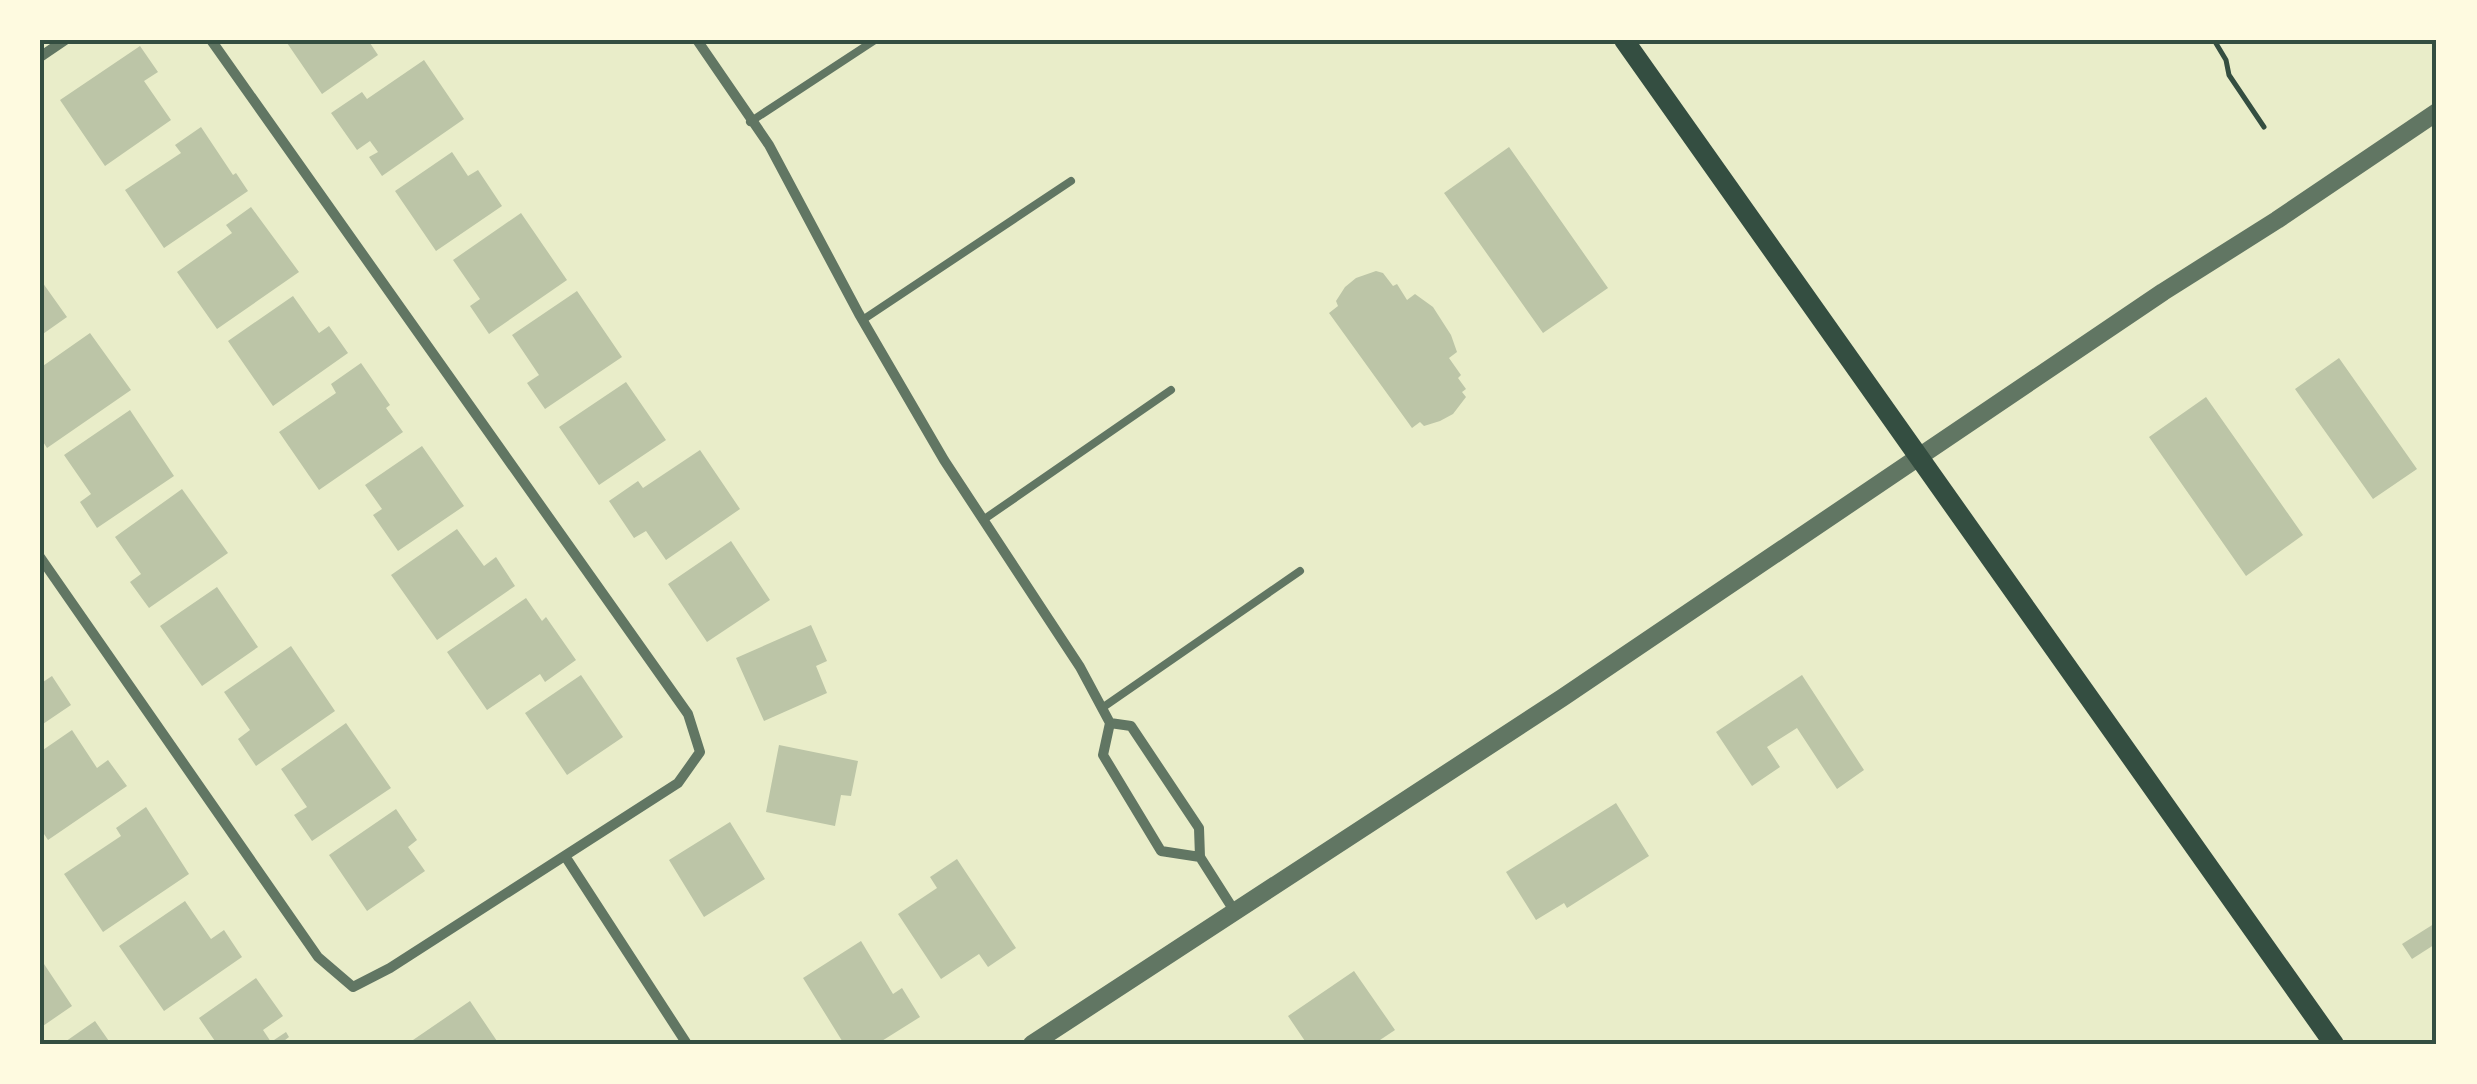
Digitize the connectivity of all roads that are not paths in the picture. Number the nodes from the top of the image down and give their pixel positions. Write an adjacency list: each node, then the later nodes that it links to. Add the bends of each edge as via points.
1 (65, 40): 6 (street)
2 (212, 40): 18 (street, via 688,714 700,752 678,783)
3 (696, 40): 8 (street)
4 (875, 40): 8 (lane)
5 (1624, 40): 12 (main road)
6 (40, 57)
7 (2437, 112): 12 (street)
8 (750, 122): 10 (street)
9 (1071, 181): 10 (lane)
10 (864, 319): 13 (street)
11 (1171, 390): 13 (lane)
12 (1918, 458): 20 (street); 23 (main road)
13 (983, 520): 16 (street)
14 (40, 557): 18 (street, via 318,957 353,987)
15 (1300, 571): 16 (lane)
16 (1102, 708): 17 (street)
17 (1110, 723): 19 (street, via 1131,726 1199,828); 19 (street, via 1103,755 1161,852)
18 (565, 856): 21 (street)
19 (1200, 857): 20 (street)
20 (1235, 912): 22 (street)
21 (687, 1044)
22 (1032, 1044)
23 (2334, 1044)

